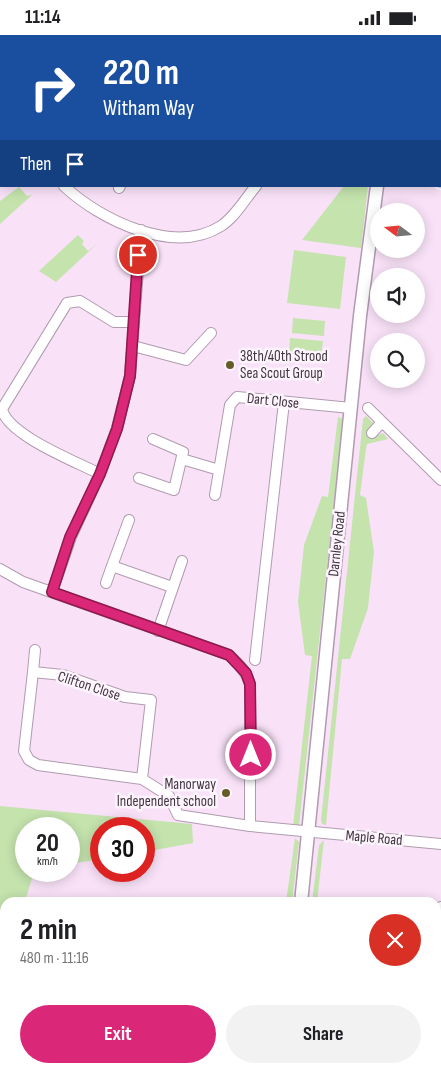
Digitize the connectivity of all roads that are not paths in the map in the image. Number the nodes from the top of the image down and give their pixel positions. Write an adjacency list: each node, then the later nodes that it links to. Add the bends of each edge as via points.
1 (65, 187): 4 (street, via 102,214)
2 (255, 187): 4 (street, via 227,221 200,235 176,238)
3 (377, 187): 9 (street, Darnley Road)
4 (141, 230): 5 (street)
5 (134, 322): 7 (street); 16 (street, via 112,321 79,301 65,305 2,409 4,415 32,440)
6 (211, 333): 7 (street, via 186,360)
7 (133, 346): 16 (street, via 130,376 117,429)
8 (284, 402): 9 (street, Dart Close); 15 (street, Dart Close, via 237,397 230,405); 29 (street)
9 (351, 408): 33 (street, Darnley Road)
10 (368, 408): 11 (street)
11 (382, 422): 12 (street); 18 (street)
12 (372, 433)
13 (153, 439): 14 (street, via 183,452)
14 (182, 459): 15 (street); 17 (street, via 174,490)
15 (219, 470): 19 (street, Dart Close)
16 (100, 474): 26 (street, via 70,537)
17 (139, 478)
18 (441, 480)
19 (215, 495)
20 (129, 520): 22 (street)
21 (182, 561): 25 (street)
22 (112, 566): 24 (street); 25 (street)
23 (0, 569): 26 (street, via 23,582)
24 (106, 583)
25 (172, 587): 27 (street)
26 (52, 592): 27 (street)
27 (158, 631): 32 (street, via 229,655 246,673 251,701)
28 (35, 650): 30 (street)
29 (255, 660)
30 (33, 672): 31 (street, Clifton Close, via 63,675 125,697 151,700); 31 (street, via 24,751 29,760 38,765)
31 (142, 779): 32 (street, via 169,796 178,815)
32 (250, 826): 33 (street)
33 (308, 832): 34 (street, Maple Road); 35 (street, Darnley Road)
34 (441, 844)
35 (302, 897)

